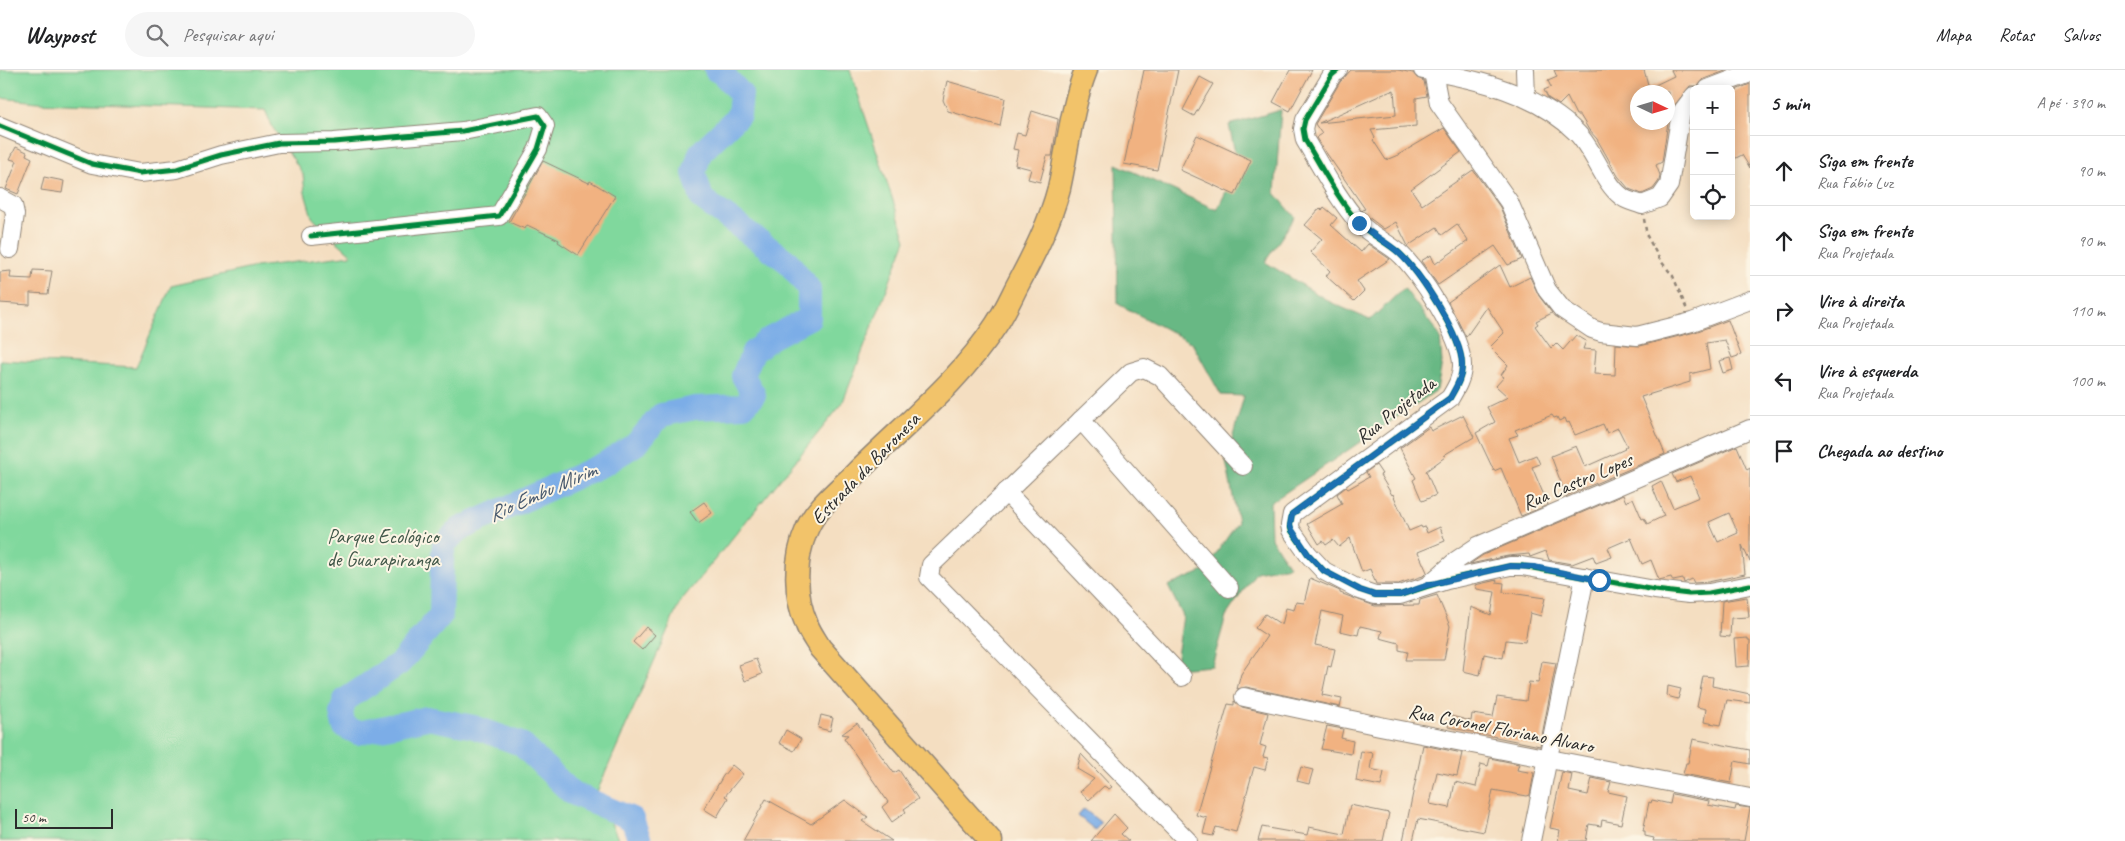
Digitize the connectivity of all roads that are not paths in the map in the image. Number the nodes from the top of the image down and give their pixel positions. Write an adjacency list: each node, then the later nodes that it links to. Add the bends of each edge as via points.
1 (1086, 70): 26 (main road, Estrada da Baronesa, via 1048,222 996,324 938,395 823,506 807,527 800,548 800,606 820,648)
2 (1338, 70): 20 (street, Rua Projetada, via 1305,120 1305,140 1359,223 1399,252 1426,284 1462,354 1462,367 1460,380 1450,398 1292,514 1290,525 1308,554 1324,571 1360,590 1394,596)
3 (1525, 70): 7 (street)
4 (1428, 71): 7 (street, via 1486,83); 13 (street, via 1439,103 1508,202 1547,290 1562,309 1592,329 1637,336 1692,322)
5 (1750, 73): 6 (street)
6 (1718, 85)
7 (1526, 98): 8 (street, via 1568,125 1589,147 1620,195 1642,205 1660,198 1669,185 1681,113)
8 (1690, 101)
9 (0, 126): 11 (street, via 92,164 140,173 177,169 279,143 334,142 463,131 538,116 545,126 538,149 499,216)
10 (0, 198): 12 (street, via 14,205)
11 (311, 236)
12 (10, 249)
13 (1749, 295)
14 (1081, 420): 16 (street, via 1131,372 1144,368 1160,376); 17 (street); 21 (street)
15 (1750, 429): 20 (street, Rua Castro Lopes, via 1478,546)
16 (1243, 466)
17 (1006, 492): 22 (street); 27 (street, via 931,565 929,577)
18 (1585, 577): 19 (street, Rua Projetada, via 1689,594); 20 (street, Rua Projetada, via 1510,566); 24 (street)
19 (1750, 584)
20 (1428, 585)
21 (1229, 588)
22 (1182, 677)
23 (1244, 697): 24 (street, Rua Coronel Floriano Alvaro)
24 (1549, 759): 25 (street, Rua Coronel Floriano Alvaro); 28 (street)
25 (1750, 798)
26 (991, 841)
27 (1188, 841)
28 (1531, 841)

